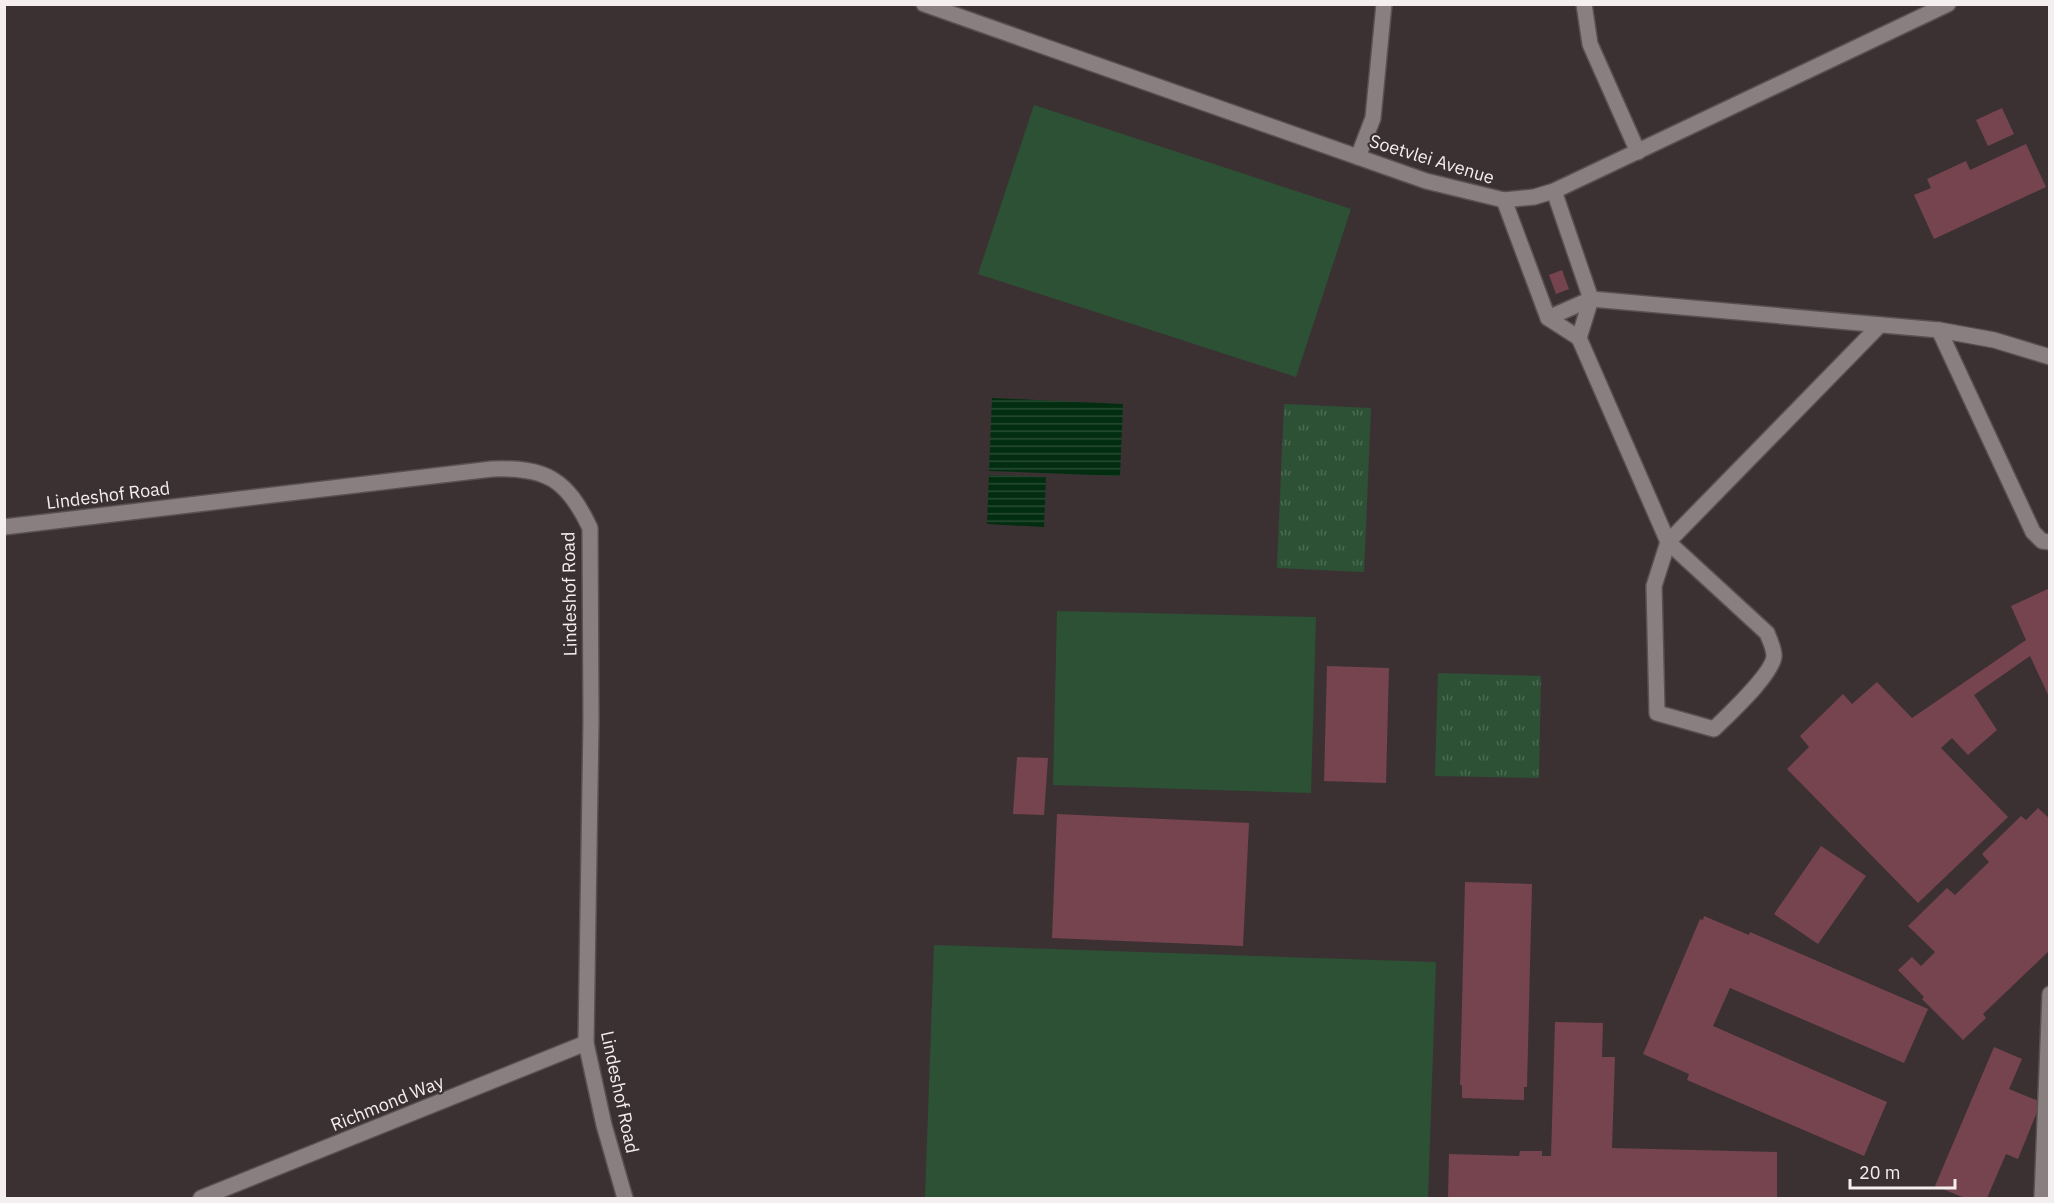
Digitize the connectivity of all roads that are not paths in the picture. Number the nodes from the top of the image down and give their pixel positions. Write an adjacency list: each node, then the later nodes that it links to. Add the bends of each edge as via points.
1 (924, 4): 6 (street, Soetvlei Avenue)
2 (1384, 4): 6 (street, via 1373,118)
3 (1584, 4): 5 (street, via 1590,44)
4 (1948, 4): 5 (street, Soetvlei Avenue)
5 (1638, 152): 7 (street, Soetvlei Avenue)
6 (1358, 157): 8 (street, Soetvlei Avenue, via 1426,181)
7 (1554, 191): 8 (street, Soetvlei Avenue); 9 (street)
8 (1504, 200): 10 (street)
9 (1591, 298): 10 (street); 11 (street); 13 (street)
10 (1548, 318): 13 (street)
11 (1880, 325): 12 (street); 16 (street)
12 (1939, 330): 14 (street, via 1994,340); 17 (street, via 2033,532)
13 (1579, 338): 16 (street)
14 (2049, 357)
15 (4, 527): 19 (street, Lindeshof Road, via 492,469 519,468 562,484 580,506 590,528)
16 (1668, 542): 16 (street, via 1767,633 1773,649 1774,659 1767,672 1714,729 1658,714 1654,586)
17 (2049, 542)
18 (2049, 994): 22 (street)
19 (586, 1043): 20 (street, Richmond Way); 21 (street, Lindeshof Road)
20 (201, 1198)
21 (625, 1198)
22 (2042, 1198)

